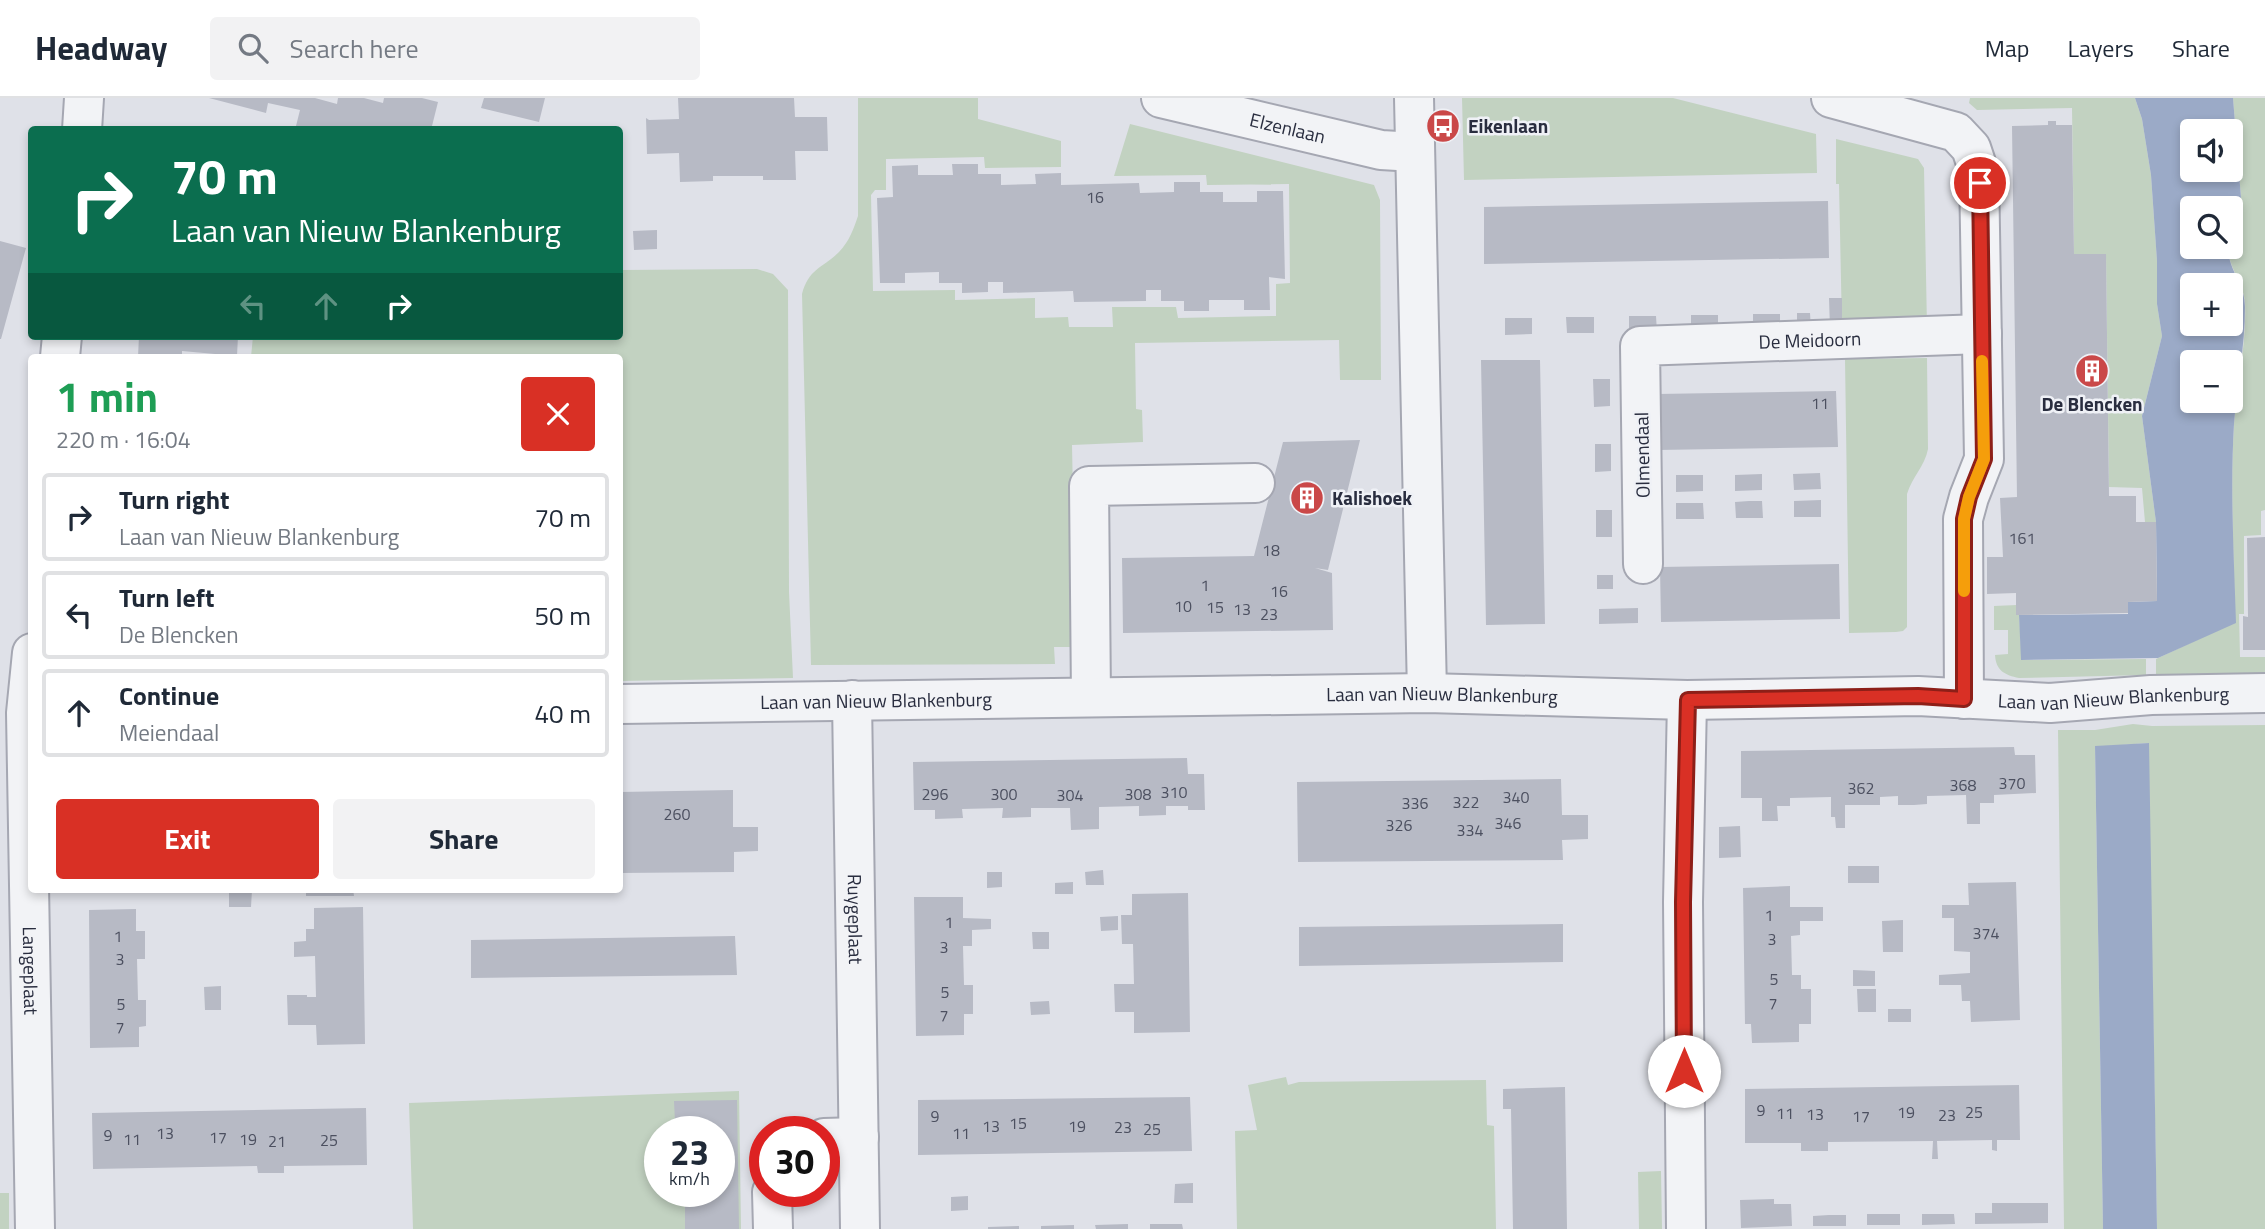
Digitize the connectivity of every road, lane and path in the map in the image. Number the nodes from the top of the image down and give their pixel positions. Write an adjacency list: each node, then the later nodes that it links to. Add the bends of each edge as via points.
1 (84, 98): 6 (street)
2 (1161, 98): 7 (street, Elzenlaan, via 1381,150)
3 (1414, 98): 7 (street)
4 (1831, 98): 5 (street)
5 (1932, 110): 8 (street, via 1971,148 1977,162)
6 (82, 126)
7 (1415, 152): 13 (street)
8 (1982, 334): 9 (street, De Meidoorn); 16 (street, via 1984,459 1964,519)
9 (1640, 346): 11 (street, Olmendaal)
10 (1255, 483): 15 (street, via 1089,486)
11 (1643, 564)
12 (28, 671): 20 (street, Langeplaat)
13 (1427, 693): 15 (street, Laan van Nieuw Blankenburg); 17 (street, Laan van Nieuw Blankenburg)
14 (2265, 693): 16 (street, Laan van Nieuw Blankenburg, via 2050,703)
15 (1091, 697): 18 (street, Laan van Nieuw Blankenburg)
16 (1964, 699): 17 (street, Laan van Nieuw Blankenburg)
17 (1688, 700): 26 (street, via 1683,902)
18 (852, 701): 19 (street, Laan van Nieuw Blankenburg); 21 (street, Ruygeplaat)
19 (623, 704)
20 (19, 713): 23 (street, Langeplaat)
21 (841, 1138): 25 (street, Ruygeplaat)
22 (772, 1207): 24 (street)
23 (34, 1229)
24 (773, 1229)
25 (860, 1229)
26 (1686, 1229)

